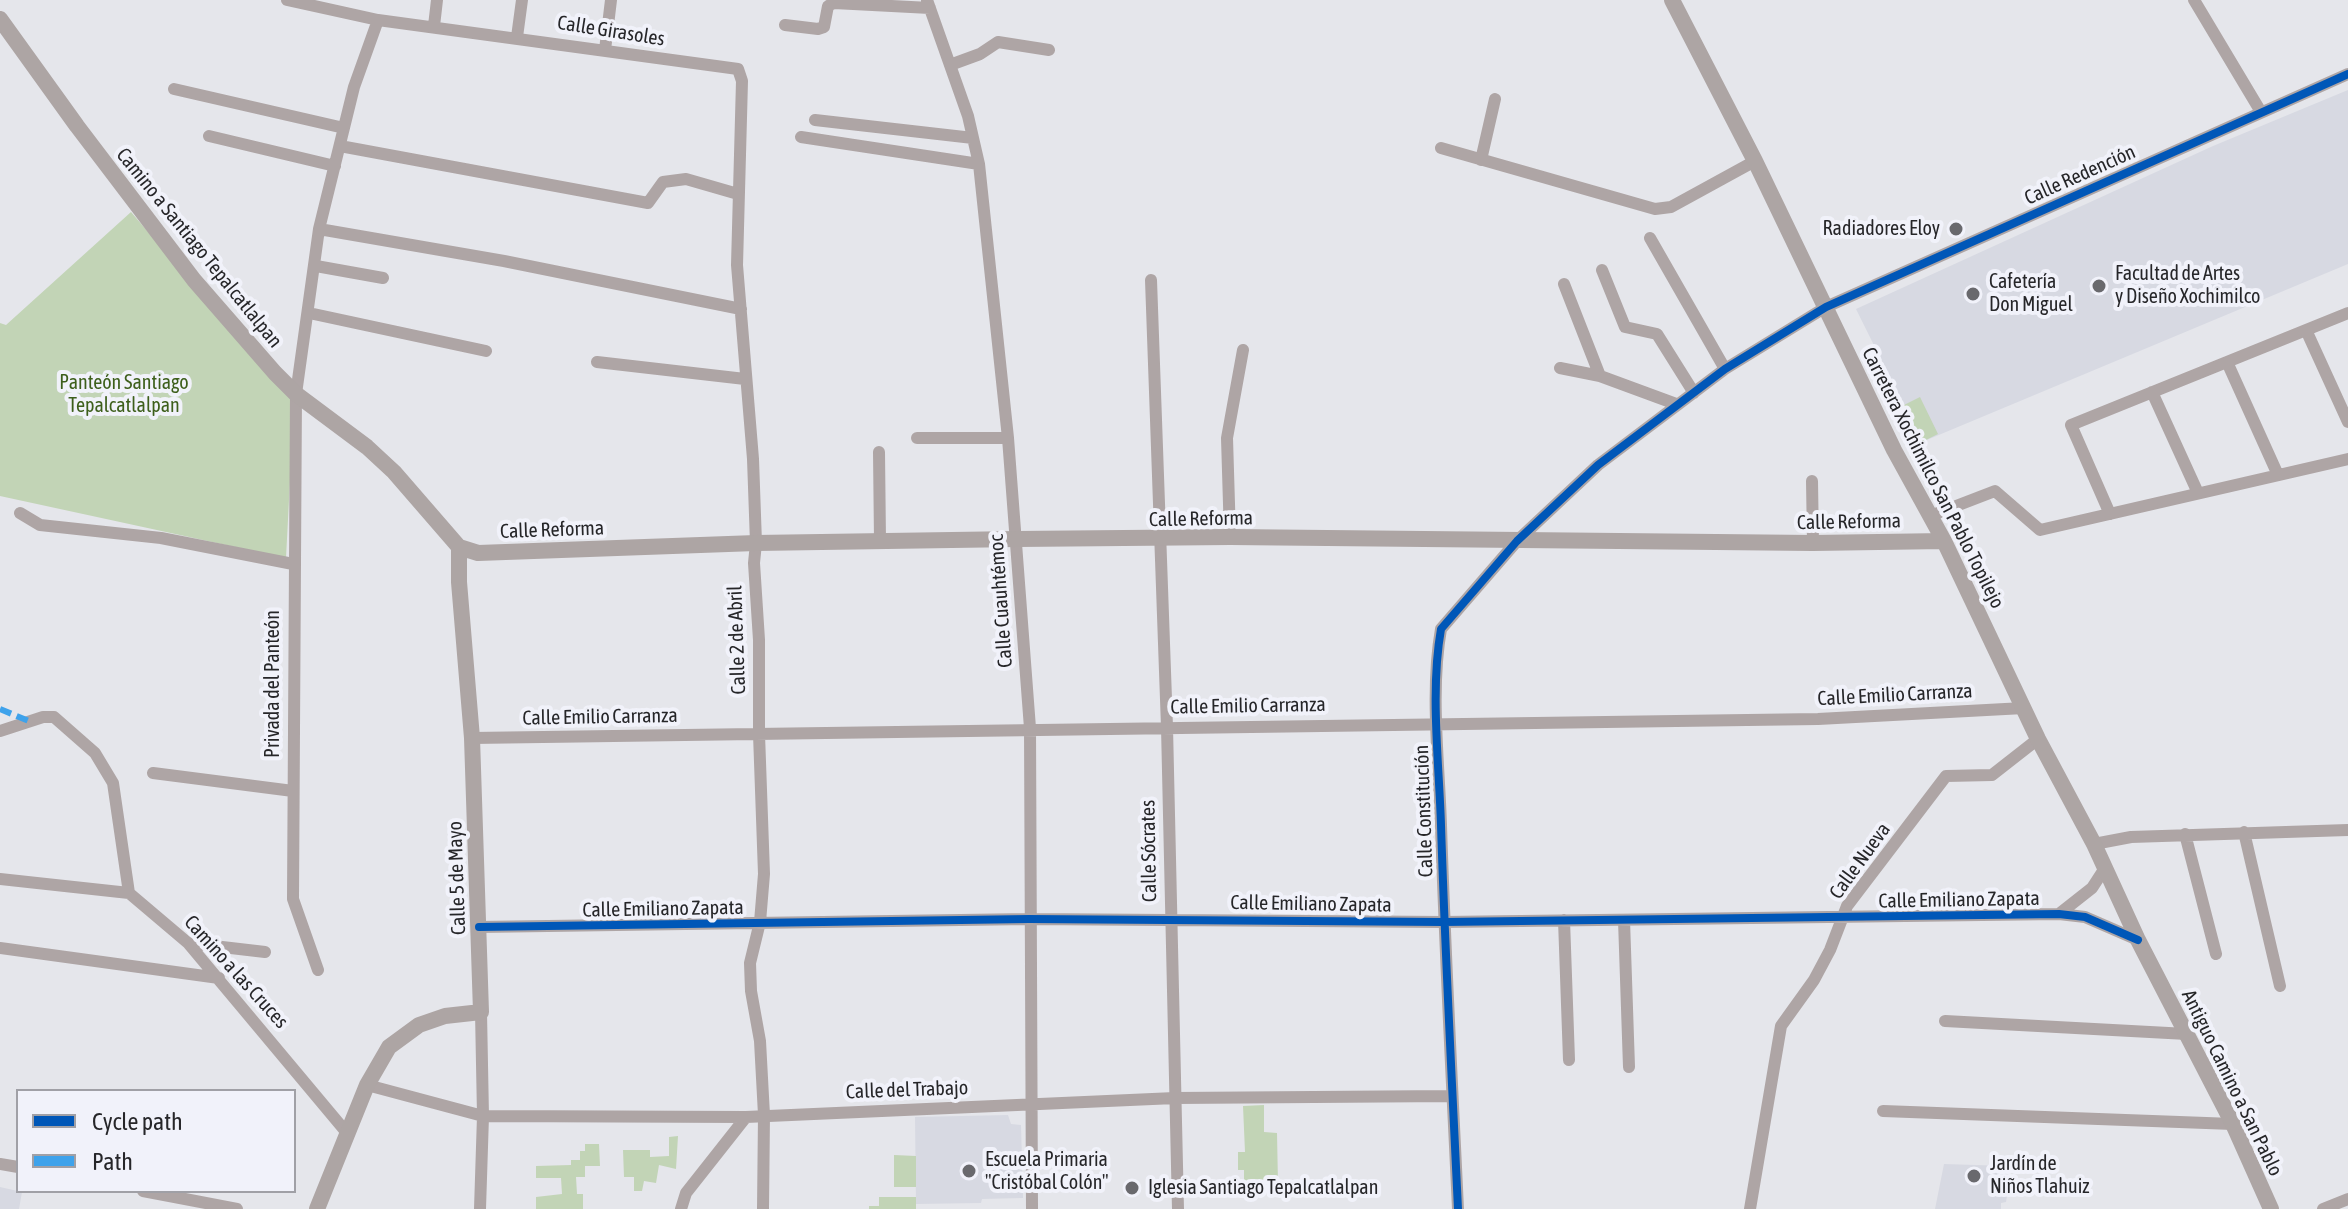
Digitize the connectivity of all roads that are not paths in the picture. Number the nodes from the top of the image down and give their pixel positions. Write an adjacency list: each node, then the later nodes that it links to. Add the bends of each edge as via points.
1 (287, 0): 7 (street, Calle Girasoles)
2 (437, 0): 12 (street)
3 (522, 0): 13 (street)
4 (611, 0): 14 (street)
5 (1672, 0): 30 (street, Carretera Xochimilco San Pablo Topilejo)
6 (2194, 0): 21 (street)
7 (304, 2): 9 (street, Calle Girasoles)
8 (928, 4): 11 (street, via 834,3 828,6 824,27); 16 (street, Calle Cuauhtémoc)
9 (378, 20): 12 (street, Calle Girasoles); 23 (street, Privada del Panteón)
10 (1, 21): 56 (street, Camino a Santiago Tepalcatlalpan, via 194,280)
11 (785, 25)
12 (434, 26): 13 (street, Calle Girasoles)
13 (517, 37): 14 (street, Calle Girasoles)
14 (605, 50): 17 (street, Calle Girasoles)
15 (1049, 50): 16 (street, via 998,42)
16 (950, 65): 26 (street, Calle Cuauhtémoc)
17 (738, 69): 33 (street, Calle 2 de Abril)
18 (2348, 74): 21 (street, Calle Redención)
19 (174, 89): 23 (street)
20 (1495, 99): 29 (street)
21 (2261, 112): 41 (street, Calle Redención)
22 (815, 120): 26 (street)
23 (344, 128): 27 (street, Privada del Panteón)
24 (209, 136): 32 (street)
25 (801, 137): 31 (street)
26 (973, 138): 31 (street, Calle Cuauhtémoc)
27 (340, 146): 32 (street, Privada del Panteón); 33 (street, via 648,203 663,182 686,179)
28 (1441, 148): 29 (street)
29 (1481, 160): 30 (street, via 1655,209 1671,207)
30 (1755, 161): 41 (street, Carretera Xochimilco San Pablo Topilejo)
31 (979, 164): 60 (street, Calle Cuauhtémoc)
32 (335, 166): 34 (street, Privada del Panteón)
33 (738, 194): 42 (street, Calle 2 de Abril)
34 (319, 229): 36 (street, Privada del Panteón); 42 (street)
35 (1650, 238): 51 (street)
36 (316, 266): 38 (street); 43 (street, Privada del Panteón)
37 (1602, 270): 55 (street, via 1625,327 1657,334)
38 (383, 278)
39 (1151, 280): 71 (street, Calle Sócrates)
40 (1564, 284): 52 (street)
41 (1826, 307): 51 (street, Calle Constitución); 68 (street, Carretera Xochimilco San Pablo Topilejo)
42 (741, 309): 53 (street, Calle 2 de Abril)
43 (309, 313): 47 (street); 56 (street, Privada del Panteón)
44 (2348, 313): 45 (street)
45 (2306, 330): 49 (street); 58 (street)
46 (1243, 350): 69 (street, via 1227,438)
47 (486, 351)
48 (597, 362): 53 (street)
49 (2227, 362): 54 (street); 63 (street)
50 (1560, 368): 52 (street)
51 (1725, 369): 55 (street, Calle Constitución)
52 (1600, 376): 57 (street)
53 (745, 379): 75 (street, Calle 2 de Abril)
54 (2152, 392): 65 (street); 67 (street, via 2071,425)
55 (1694, 393): 57 (street, Calle Constitución)
56 (296, 394): 77 (street, Camino a Santiago Tepalcatlalpan, via 376,456); 78 (street, Privada del Panteón)
57 (1676, 404): 73 (street, Calle Constitución, via 1598,465)
58 (2348, 422)
59 (917, 438): 60 (street)
60 (1008, 438): 70 (street, Calle Cuauhtémoc)
61 (879, 452): 72 (street)
62 (2348, 459): 63 (street)
63 (2278, 475): 65 (street)
64 (1812, 481): 76 (street)
65 (2198, 493): 67 (street)
66 (20, 513): 78 (street, via 40,525 161,538)
67 (2110, 514): 68 (street, via 2040,530 1995,491)
68 (1930, 516): 74 (street, Carretera Xochimilco San Pablo Topilejo)
69 (1230, 537): 71 (street, Calle Reforma); 73 (street, Calle Reforma)
70 (1017, 539): 71 (street, Calle Reforma); 72 (street, Calle Reforma); 82 (street, Calle Cuauhtémoc)
71 (1162, 539): 81 (street, Calle Sócrates)
72 (880, 541): 75 (street, Calle Reforma)
73 (1517, 541): 76 (street, Calle Reforma); 80 (street, Calle Constitución, via 1441,629)
74 (1944, 541): 76 (street, Calle Reforma); 79 (street, Carretera Xochimilco San Pablo Topilejo)
75 (756, 543): 77 (street, Calle Reforma, via 478,553); 84 (street, Calle 2 de Abril)
76 (1813, 543)
77 (459, 547): 85 (street, Calle 5 de Mayo)
78 (293, 564): 88 (street, Privada del Panteón)
79 (2024, 708): 80 (street, Calle Emilio Carranza, via 1818,719); 86 (street, Carretera Xochimilco San Pablo Topilejo)
80 (1437, 723): 81 (street, Calle Emilio Carranza); 103 (street, Calle Constitución)
81 (1167, 727): 82 (street, Calle Emilio Carranza); 99 (street, Calle Sócrates)
82 (1030, 728): 84 (street, Calle Emilio Carranza); 98 (street, Calle Cuauhtémoc)
83 (0, 731): 95 (street, via 54,717 95,753 113,783)
84 (759, 734): 85 (street, Calle Emilio Carranza); 102 (street, Calle 2 de Abril, via 764,874)
85 (472, 738): 104 (street, Calle 5 de Mayo)
86 (2038, 739): 92 (street, Carretera Xochimilco San Pablo Topilejo); 97 (street, Calle Nueva, via 1992,775 1946,776 1847,906)
87 (153, 773): 88 (street)
88 (293, 791): 110 (street, Privada del Panteón, via 293,899)
89 (2348, 830): 90 (street)
90 (2244, 832): 91 (street); 113 (street)
91 (2185, 834): 92 (street); 109 (street)
92 (2094, 844): 93 (street, Carretera Xochimilco San Pablo Topilejo)
93 (2105, 868): 96 (street, Calle Emiliano Zapata, via 2092,888); 105 (street, Carretera Xochimilco San Pablo Topilejo)
94 (0, 879): 95 (street)
95 (129, 893): 106 (street, Camino a las Cruces)
96 (2059, 914): 97 (street, Calle Emiliano Zapata); 105 (street, Calle Emiliano Zapata, via 2085,917)
97 (1844, 918): 101 (street, Calle Emiliano Zapata); 139 (street, Calle Nueva, via 1814,980 1781,1026)
98 (1029, 919): 99 (street, Calle Emiliano Zapata); 102 (street, Calle Emiliano Zapata); 122 (street, Calle Cuauhtémoc)
99 (1170, 919): 103 (street, Calle Emiliano Zapata); 121 (street, Calle Sócrates)
100 (1564, 920): 101 (street, Calle Emiliano Zapata); 103 (street, Calle Emiliano Zapata); 117 (street)
101 (1624, 920): 118 (street)
102 (760, 922): 104 (street, Calle Emiliano Zapata); 124 (street, Calle 2 de Abril, via 750,963)
103 (1444, 922): 120 (street, Calle Constitución)
104 (479, 927): 114 (street, Calle 5 de Mayo)
105 (2138, 940): 111 (street, Carretera Xochimilco San Pablo Topilejo)
106 (188, 943): 108 (street); 112 (street, Camino a las Cruces)
107 (0, 948): 112 (street)
108 (265, 952)
109 (2216, 954)
110 (318, 970)
111 (2157, 974): 116 (street, Antiguo Camino a San Pablo)
112 (219, 978): 128 (street, Camino a las Cruces)
113 (2280, 986)
114 (481, 1012): 119 (street, via 445,1016 404,1034 389,1047); 125 (street, Calle 5 de Mayo)
115 (1945, 1021): 116 (street)
116 (2187, 1034): 127 (street, Antiguo Camino a San Pablo)
117 (1569, 1060)
118 (1629, 1067)
119 (367, 1085): 125 (street, Calle del Trabajo); 128 (street)
120 (1452, 1096): 121 (street, Calle del Trabajo); 138 (street, Calle Constitución)
121 (1175, 1098): 122 (street, Calle del Trabajo); 137 (street, Calle Sócrates)
122 (1030, 1106): 124 (street, Calle del Trabajo); 136 (street, Calle Cuauhtémoc)
123 (1883, 1111): 127 (street)
124 (764, 1115): 126 (street, Calle del Trabajo); 135 (street, Calle 2 de Abril)
125 (483, 1116): 126 (street, Calle del Trabajo); 133 (street, Calle 5 de Mayo)
126 (746, 1117): 134 (street, via 686,1193)
127 (2233, 1124): 140 (street, Antiguo Camino a San Pablo)
128 (347, 1133): 132 (street)
129 (153, 1193): 131 (street)
130 (2348, 1199): 141 (street)
131 (237, 1209)
132 (317, 1209)
133 (480, 1209)
134 (681, 1209)
135 (763, 1209)
136 (1032, 1209)
137 (1178, 1209)
138 (1458, 1209)
139 (1750, 1209)
140 (2271, 1209)
141 (2323, 1209)

